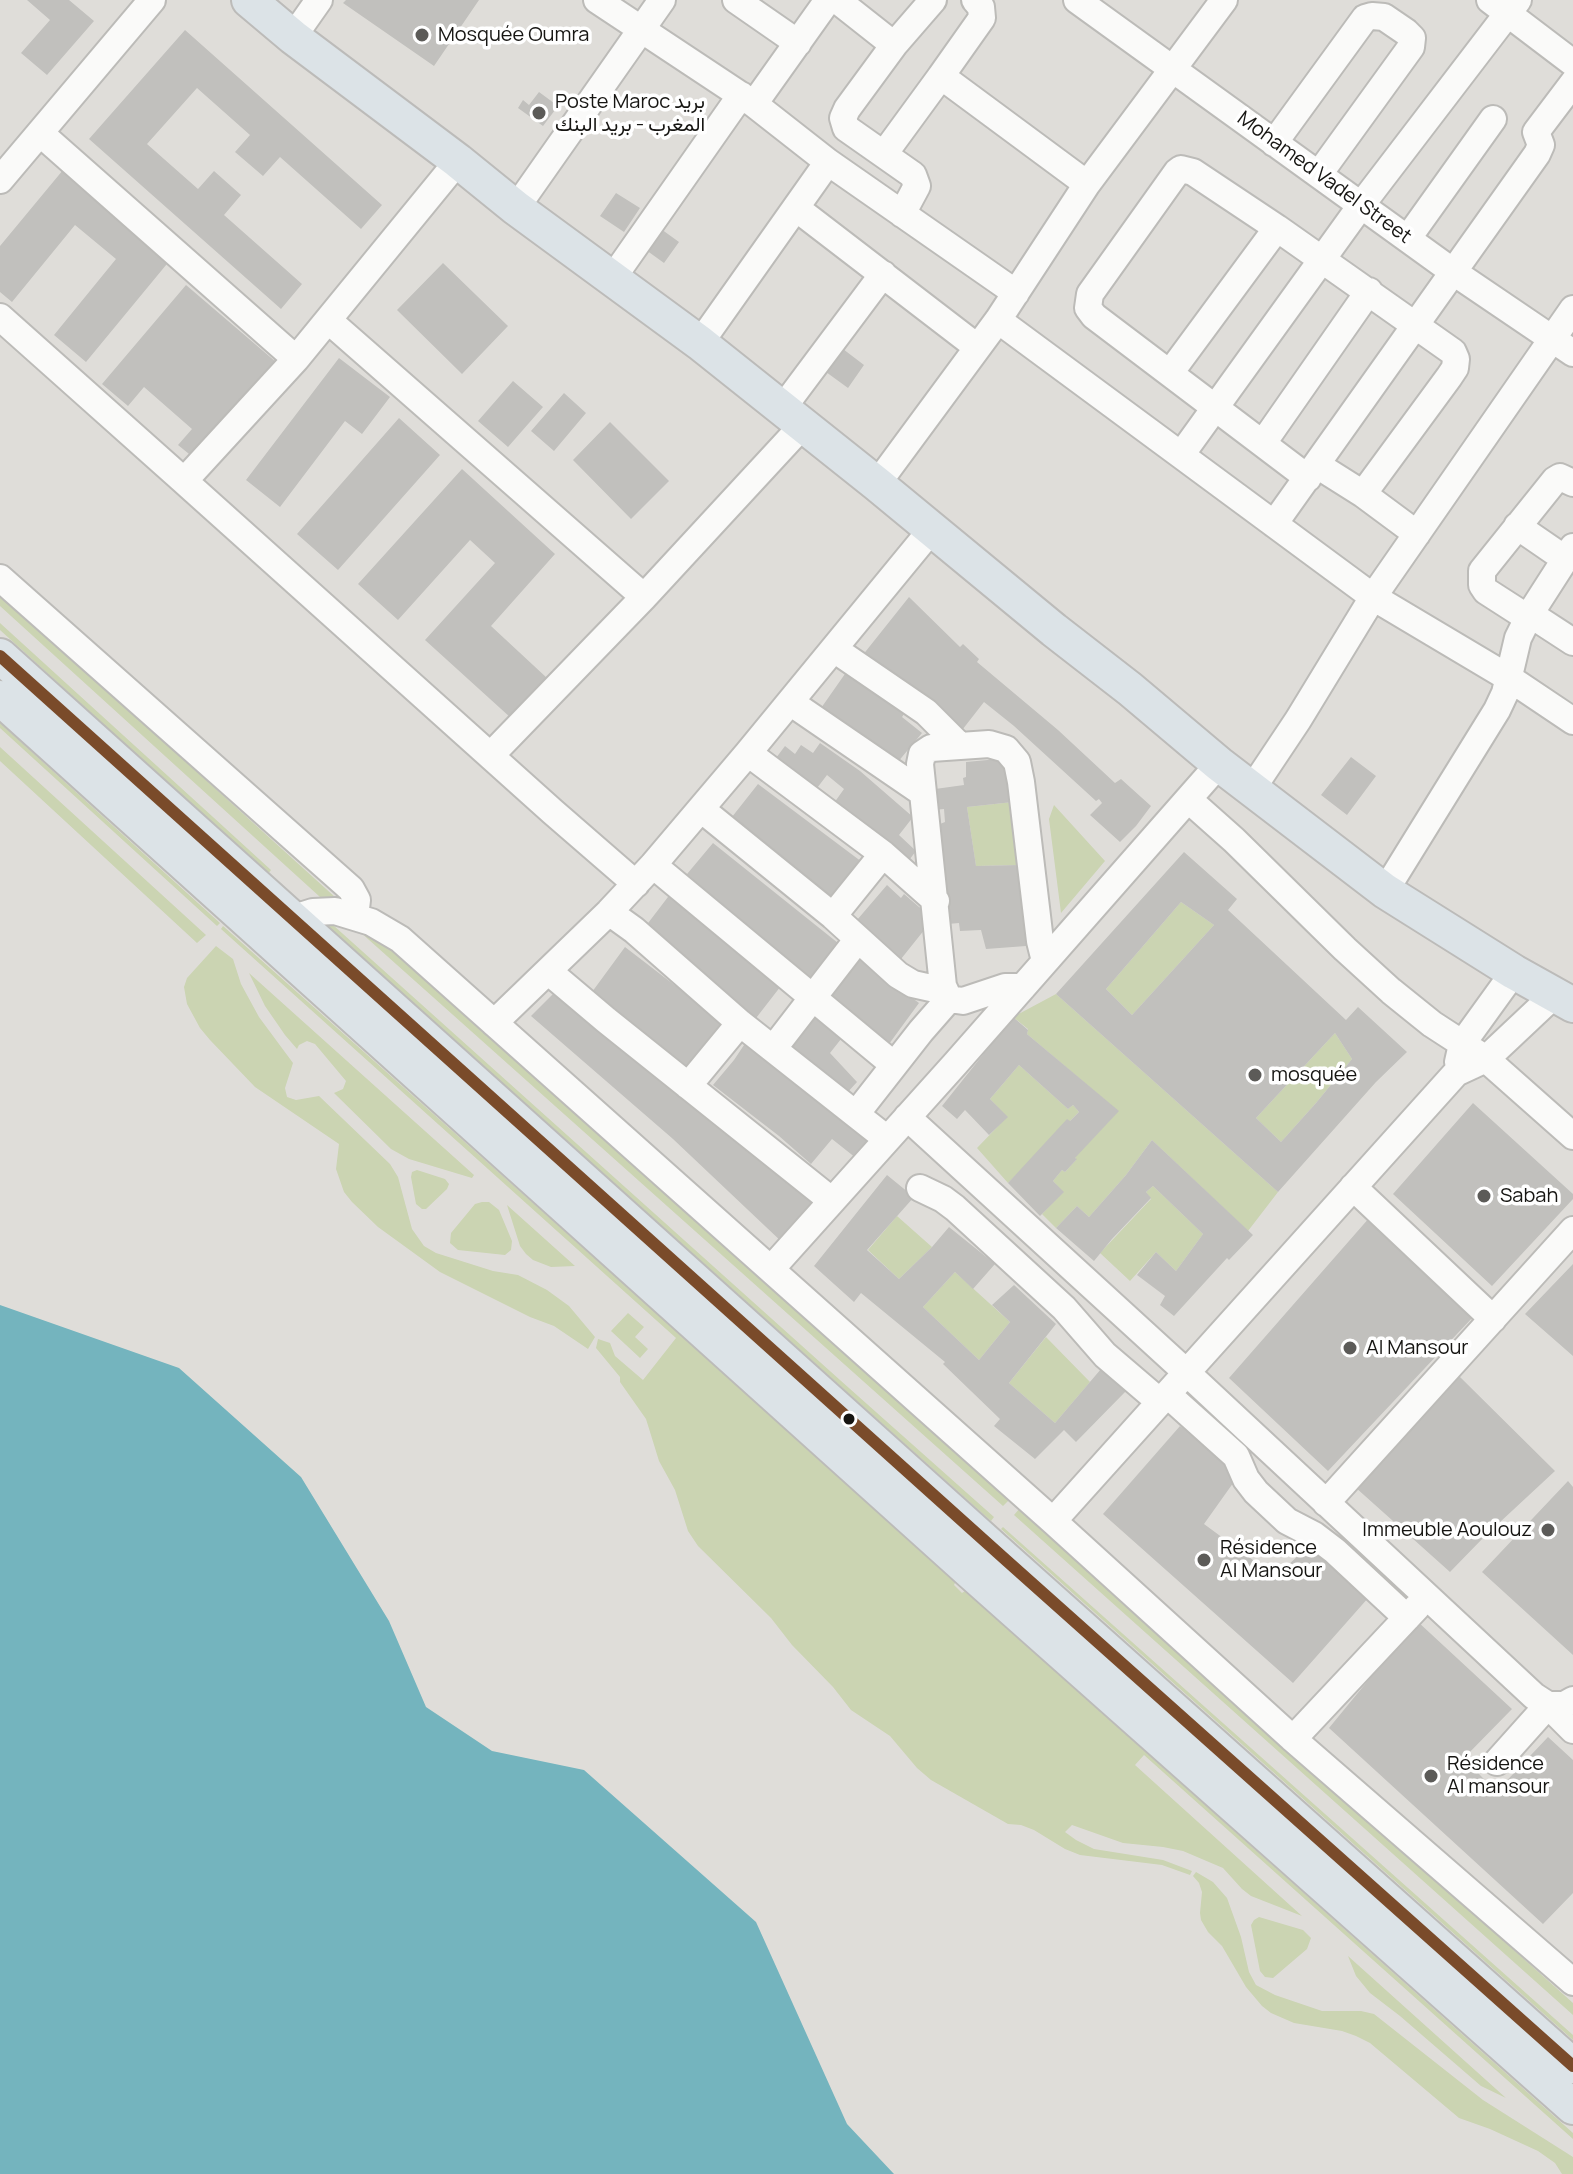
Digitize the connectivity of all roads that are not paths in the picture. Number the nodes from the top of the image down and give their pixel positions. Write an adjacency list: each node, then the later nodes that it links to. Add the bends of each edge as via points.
1 (152, 0): 25 (street)
2 (249, 0): 16 (main road)
3 (319, 0): 16 (street)
4 (597, 0): 15 (street)
5 (662, 0): 15 (street)
6 (736, 0): 17 (street)
7 (828, 0): 17 (street)
8 (837, 0): 18 (street)
9 (933, 0): 18 (street)
10 (975, 0): 21 (street, via 982,18)
11 (1077, 0): 20 (street, Mohamed Vadel Street)
12 (1224, 0): 20 (street)
13 (1505, 5): 19 (street); 33 (street)
14 (1390, 9): 26 (street, via 1365,18); 30 (street, via 1412,38 1411,47)
15 (643, 30): 23 (street); 34 (street)
16 (293, 37): 28 (main road)
17 (798, 43): 23 (street)
18 (894, 45): 27 (street, via 843,118 846,128)
19 (1568, 50)
20 (1172, 70): 26 (street, Mohamed Vadel Street); 32 (street)
21 (941, 76): 27 (street); 32 (street)
22 (1573, 83): 40 (street, via 1536,132 1541,145 1537,154)
23 (747, 99): 29 (street); 42 (street)
24 (1493, 119): 38 (street)
25 (40, 133): 31 (street); 53 (street)
26 (1274, 143): 30 (street, Mohamed Vadel Street)
27 (884, 154): 36 (street, via 916,180)
28 (458, 161): 34 (main road); 47 (street)
29 (828, 162): 35 (street); 36 (street)
30 (1319, 174): 33 (street, Mohamed Vadel Street)
31 (0, 180)
32 (1087, 184): 44 (street)
33 (1362, 204): 38 (street, Mohamed Vadel Street); 39 (street)
34 (516, 208): 42 (main road)
35 (796, 208): 41 (street); 50 (street)
36 (902, 214): 44 (street)
37 (1277, 228): 39 (street); 54 (street); 54 (street, via 1193,172 1177,172 1088,303 1094,316)
38 (1408, 238): 40 (street, Mohamed Vadel Street)
39 (1322, 259): 43 (street); 55 (street)
40 (1452, 271): 49 (street); 51 (street, Mohamed Vadel Street)
41 (883, 274): 52 (street); 56 (street)
42 (612, 279): 50 (main road)
43 (1369, 291): 49 (street); 57 (street)
44 (1016, 293): 48 (street)
45 (1573, 309): 51 (street)
46 (0, 317): 60 (street)
47 (328, 320): 53 (street); 70 (street)
48 (998, 320): 52 (street); 58 (street)
49 (1416, 324): 59 (street); 63 (street, via 1453,352 1455,368)
50 (700, 343): 56 (main road)
51 (1563, 346): 67 (street)
52 (977, 347): 62 (street)
53 (296, 359): 60 (street)
54 (1170, 373): 55 (street)
55 (1216, 407): 57 (street); 58 (street)
56 (792, 417): 62 (main road); 70 (street)
57 (1263, 443): 59 (street)
58 (1181, 455): 64 (street)
59 (1313, 471): 63 (street); 64 (street)
60 (184, 481): 82 (street)
61 (1573, 483): 65 (street, via 1555,480)
62 (877, 484): 66 (main road)
63 (1363, 494): 67 (street)
64 (1274, 524): 71 (street)
65 (1517, 526): 68 (street); 72 (street, via 1487,562 1481,578 1486,591)
66 (932, 529): 74 (street); 83 (main road)
67 (1417, 534): 71 (street)
68 (1569, 553): 72 (street)
69 (0, 578): 94 (street, via 351,889 357,900)
70 (644, 597): 82 (street)
71 (1373, 597): 76 (street); 84 (street)
72 (1529, 616): 73 (street); 76 (street)
73 (1573, 642)
74 (834, 649): 78 (street); 80 (street, via 926,712)
75 (0, 656): 95 (main road)
76 (1509, 678): 79 (street); 90 (street, via 1486,729)
77 (0, 698): 134 (main road)
78 (790, 702): 81 (street); 85 (street)
79 (1573, 721)
80 (959, 745): 85 (street, via 922,754); 97 (street, via 989,744 1006,749 1017,762)
81 (748, 753): 87 (street); 88 (street)
82 (491, 755): 89 (street, via 553,812)
83 (1219, 764): 84 (main road); 86 (street)
84 (1252, 789): 90 (main road)
85 (923, 793): 91 (street)
86 (1189, 800): 97 (street); 106 (street, via 1391,991)
87 (701, 809): 89 (street); 93 (street)
88 (883, 854): 91 (street); 93 (street)
89 (644, 874): 92 (street); 102 (street)
90 (1385, 891): 99 (main road)
91 (936, 901): 101 (street)
92 (609, 912): 98 (street); 105 (street)
93 (833, 916): 96 (street)
94 (355, 917): 95 (street, via 325,911); 104 (street, via 400,939)
95 (291, 919): 133 (main road)
96 (858, 939): 101 (street, via 898,975); 102 (street)
97 (1045, 961): 100 (street)
98 (548, 971): 104 (street); 111 (street)
99 (1514, 972): 103 (main road); 106 (street)
100 (1023, 987): 101 (street, via 1005,987 963,1001); 113 (street)
101 (946, 992): 109 (street)
102 (813, 997): 107 (street); 109 (street)
103 (1564, 1000): 108 (street)
104 (494, 1023): 120 (street)
105 (740, 1023): 107 (street); 111 (street)
106 (1462, 1044): 108 (street); 110 (street)
107 (773, 1049): 112 (street)
108 (1486, 1059): 110 (street); 114 (street)
109 (894, 1065): 112 (street)
110 (1456, 1073): 116 (street)
111 (688, 1086): 118 (street)
112 (856, 1114): 115 (street)
113 (907, 1117): 115 (street); 122 (street)
114 (1573, 1136)
115 (887, 1139): 118 (street)
116 (1353, 1187): 121 (street); 122 (street)
117 (920, 1188): 123 (street, via 966,1218 1064,1308 1105,1355)
118 (831, 1200): 120 (street)
119 (1573, 1230): 121 (street)
120 (771, 1269): 125 (street)
121 (1493, 1319): 124 (street)
122 (1186, 1372): 123 (street); 124 (street)
123 (1163, 1398): 125 (street); 127 (street, via 1236,1456 1246,1479 1287,1521 1335,1551)
124 (1326, 1503): 126 (street)
125 (1053, 1521): 130 (street)
126 (1428, 1596): 127 (street); 128 (street, via 1534,1696)
127 (1407, 1618): 130 (street)
128 (1560, 1702): 129 (street); 131 (street)
129 (1573, 1730)
130 (1293, 1739): 132 (street)
131 (1497, 1762)
132 (1573, 1982)
133 (1573, 2066)
134 (1573, 2107)

